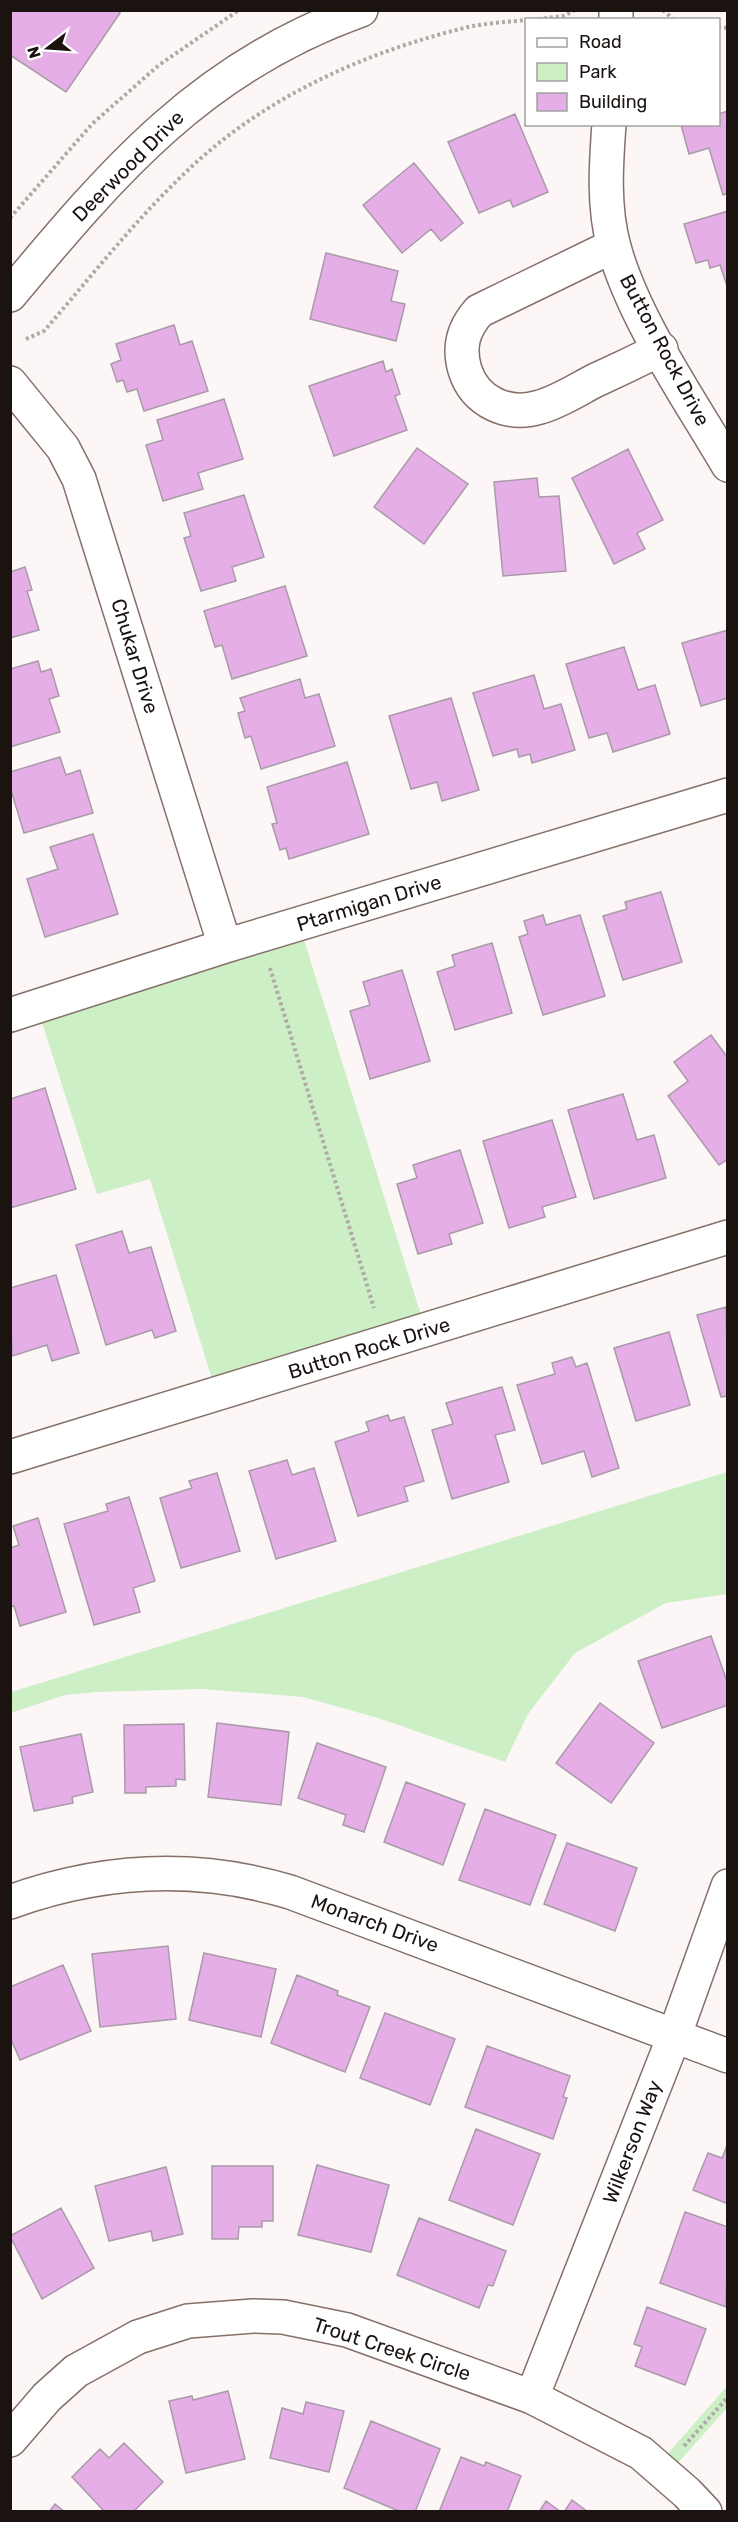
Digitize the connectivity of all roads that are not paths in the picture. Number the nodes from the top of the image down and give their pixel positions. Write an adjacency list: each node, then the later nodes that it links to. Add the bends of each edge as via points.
1 (361, 10): 4 (street, Deerwood Drive, via 281,44 241,68 167,123 79,213)
2 (609, 126): 3 (street, Button Rock Drive, via 606,192)
3 (613, 246): 5 (street, Button Rock Drive, via 633,297); 5 (street, via 479,311 467,325 462,341 469,379 477,393 490,403 517,410 532,409)
4 (10, 295)
5 (661, 349): 7 (street, Button Rock Drive)
6 (10, 383): 9 (street, Chukar Drive, via 63,448 82,487)
7 (728, 465)
8 (728, 795): 9 (street, Ptarmigan Drive)
9 (225, 946): 10 (street, Ptarmigan Drive)
10 (10, 1015)
11 (728, 1237): 12 (street, Button Rock Drive)
12 (10, 1457)
13 (728, 1886): 15 (street, Wilkerson Way)
14 (10, 1902): 15 (street, Monarch Drive, via 102,1877 187,1872 255,1881)
15 (675, 2034): 16 (street, Monarch Drive); 17 (street, Wilkerson Way)
16 (728, 2056)
17 (532, 2397): 18 (street, Trout Creek Circle, via 347,2330 283,2317 225,2317 178,2324 104,2354 47,2397); 19 (street, Trout Creek Circle, via 641,2453)
18 (10, 2440)
19 (705, 2511)

